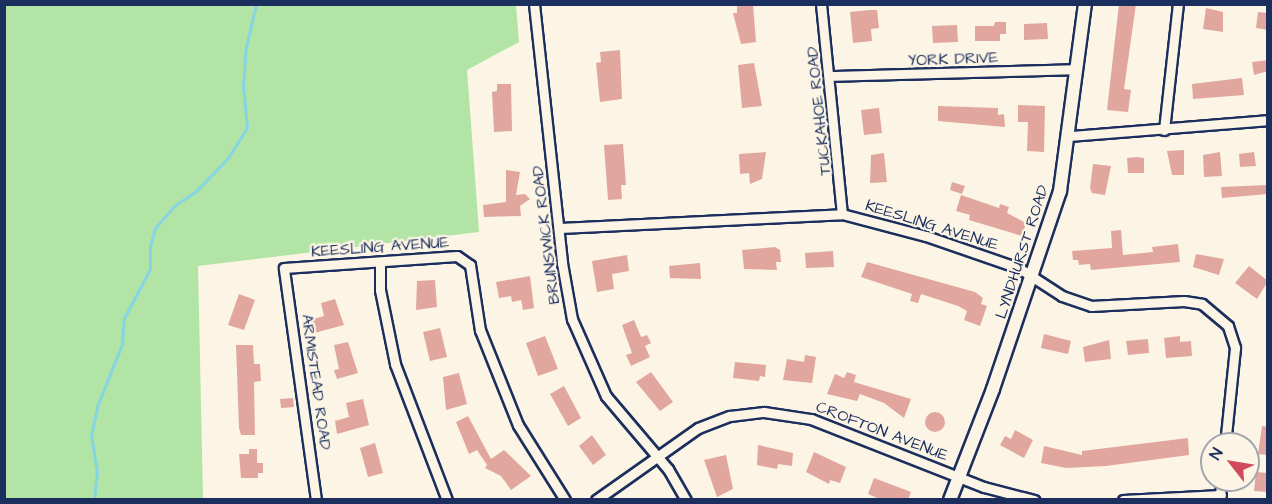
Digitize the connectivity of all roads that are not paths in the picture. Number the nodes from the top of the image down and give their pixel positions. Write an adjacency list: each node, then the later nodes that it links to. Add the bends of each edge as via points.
1 (534, 4): 11 (street, BRUNSWICK ROAD)
2 (821, 4): 6 (street, TUCKAHOE ROAD)
3 (1085, 4): 5 (main road, LYNDHURST ROAD)
4 (1178, 4): 8 (street)
5 (1077, 69): 6 (street, YORK DRIVE); 9 (main road, LYNDHURST ROAD)
6 (830, 76): 10 (street, TUCKAHOE ROAD)
7 (1268, 120): 8 (street)
8 (1164, 129): 9 (street)
9 (1070, 135): 14 (main road, LYNDHURST ROAD, via 1060,191)
10 (842, 214): 11 (street, KEESLING AVENUE); 14 (street, KEESLING AVENUE, via 981,254)
11 (560, 228): 16 (street, BRUNSWICK ROAD, via 566,297 581,345 606,396)
12 (380, 264): 13 (street, KEESLING AVENUE); 20 (street, via 380,290 395,364); 21 (street, KEESLING AVENUE, via 458,256 467,261 480,330 494,368 518,425)
13 (284, 268): 19 (street, ARMISTEAD ROAD)
14 (1032, 277): 15 (street, KEESLING AVENUE, via 1062,296 1091,306 1191,302 1221,317 1235,348); 17 (main road, LYNDHURST ROAD)
15 (1226, 432)
16 (656, 456): 17 (street, CROFTON AVENUE, via 714,421 764,412 811,419); 22 (street, CROFTON AVENUE); 23 (street, BRUNSWICK ROAD)
17 (959, 477): 24 (main road, LYNDHURST ROAD); 25 (street, CROFTON AVENUE)
18 (1220, 497): 26 (street)
19 (316, 500)
20 (447, 500)
21 (565, 500)
22 (596, 500)
23 (686, 500)
24 (950, 500)
25 (1034, 500)
26 (1123, 500)

